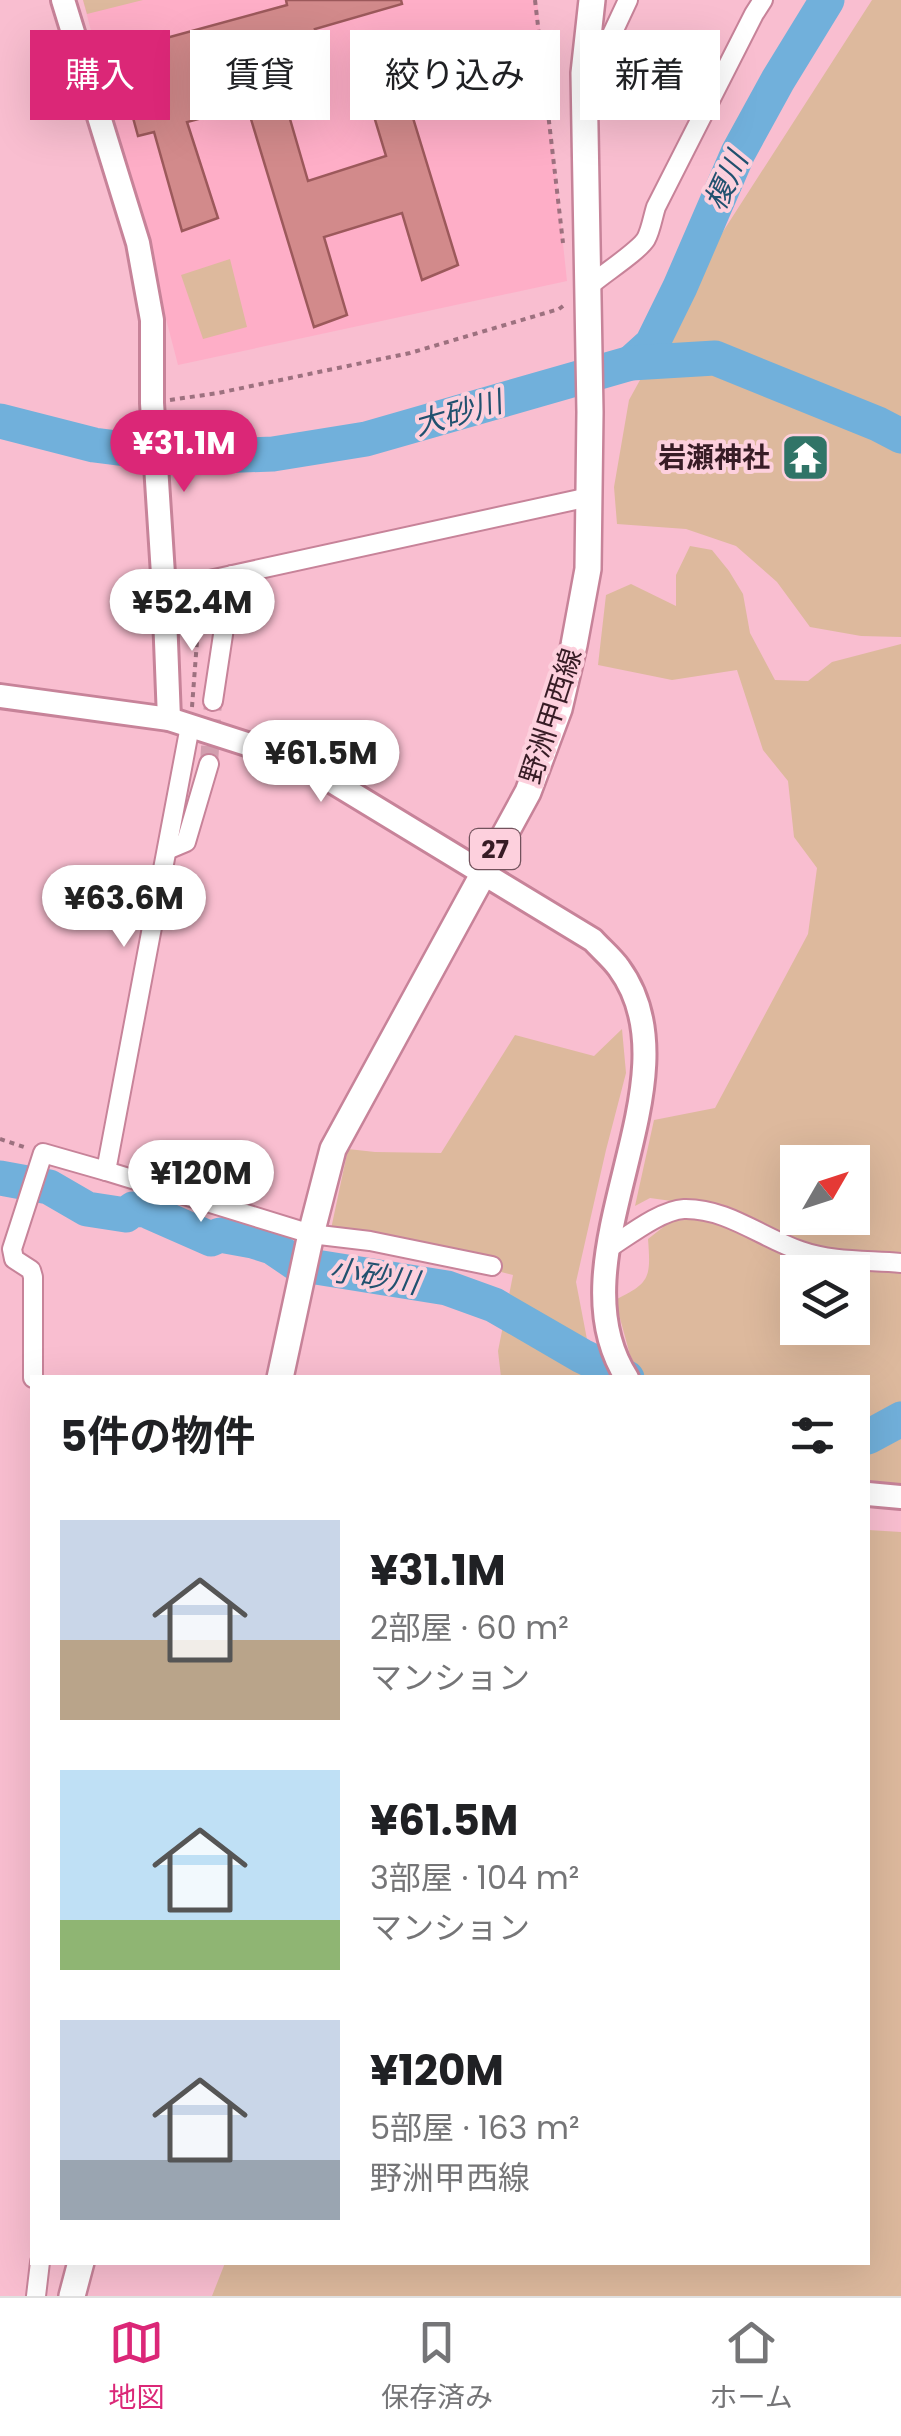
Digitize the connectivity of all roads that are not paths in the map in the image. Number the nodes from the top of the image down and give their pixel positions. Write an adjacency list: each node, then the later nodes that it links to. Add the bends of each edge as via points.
1 (63, 0): 11 (street, via 138,243 152,320)
2 (592, 0): 5 (main road, 野洲甲西線 / 27)
3 (628, 0): 6 (street)
4 (763, 0): 8 (street, via 656,206 646,240)
5 (589, 30)
6 (614, 30)
7 (585, 120): 8 (main road, 野洲甲西線 / 27)
8 (587, 288): 9 (main road, 野洲甲西線 / 27, via 579,323 590,412)
9 (589, 497): 10 (street); 17 (main road, 野洲甲西線 / 27, via 588,569 558,710 528,792)
10 (232, 575): 11 (street); 13 (street)
11 (164, 590): 14 (street)
12 (0, 696): 14 (street)
13 (213, 701)
14 (180, 722): 16 (street); 17 (street, via 330,780)
15 (209, 764): 16 (street, via 186,842)
16 (167, 850): 18 (street)
17 (482, 873): 19 (street, via 593,940 620,968 640,1014 644,1073); 20 (main road, 野洲甲西線 / 27, via 333,1150)
18 (106, 1171): 20 (street); 23 (street, via 43,1152 12,1254 31,1270)
19 (608, 1248): 21 (street, via 682,1209 742,1223 805,1253); 25 (street, via 603,1297)
20 (306, 1256): 22 (street, via 370,1241); 24 (main road, 野洲甲西線 / 27)
21 (901, 1263)
22 (492, 1266)
23 (33, 1375)
24 (281, 1375)
25 (626, 1375)
26 (870, 1494): 27 (street)
27 (901, 1497)
28 (40, 2265): 30 (street)
29 (80, 2265): 31 (main road)
30 (38, 2295)
31 (72, 2296)

